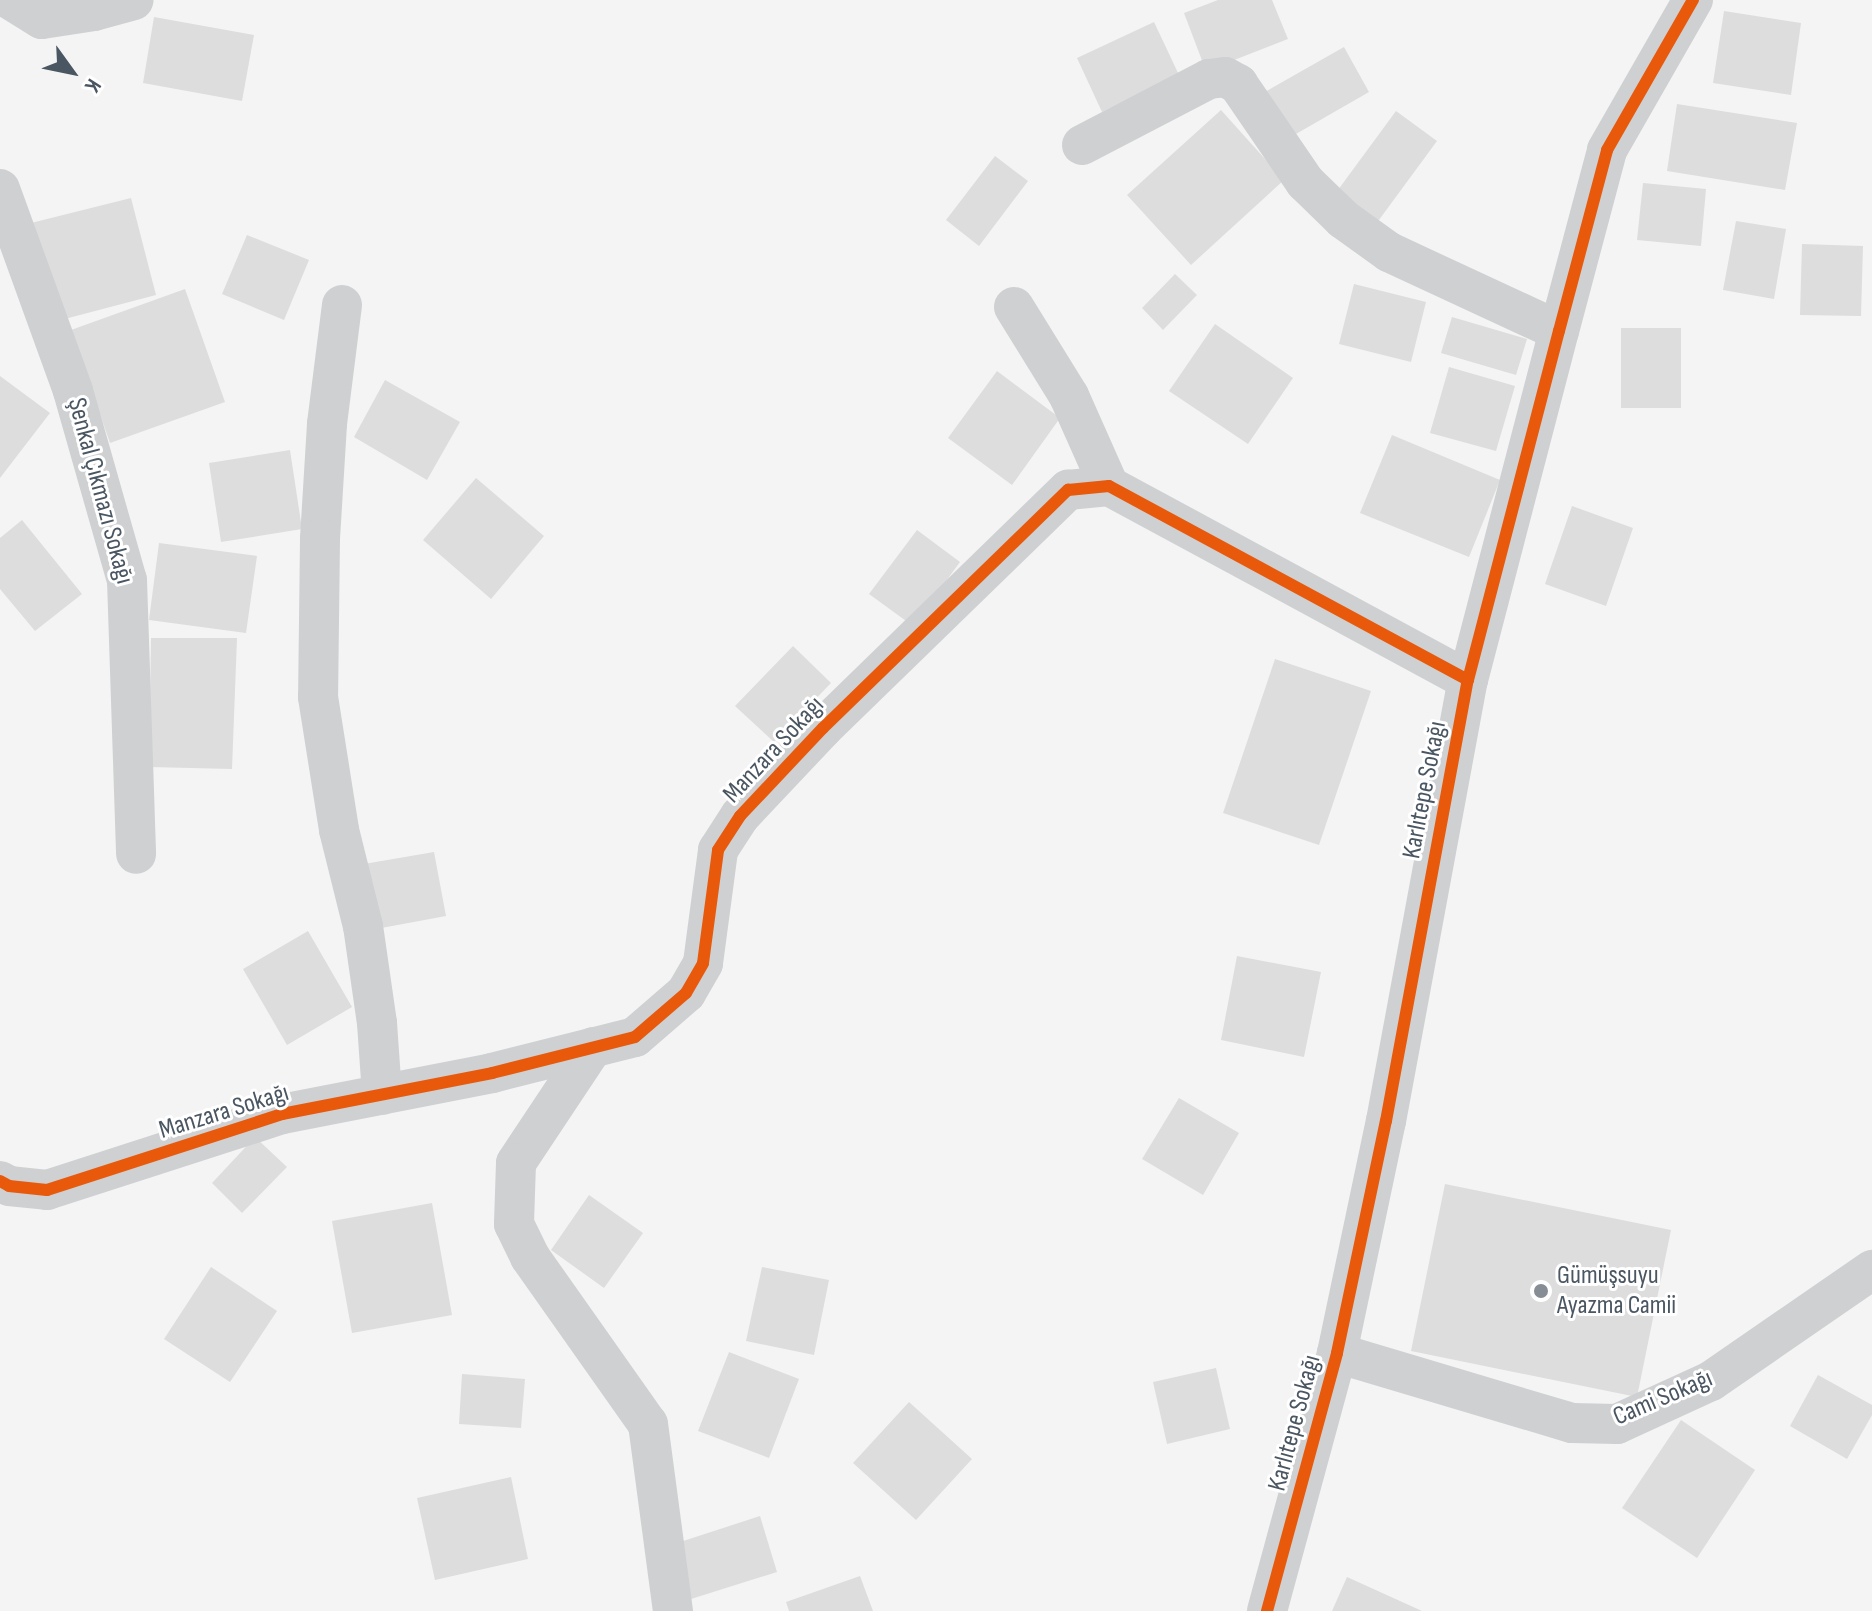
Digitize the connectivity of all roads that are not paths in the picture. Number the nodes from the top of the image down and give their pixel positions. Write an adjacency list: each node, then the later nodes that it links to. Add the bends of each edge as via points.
1 (11, 0): 2 (street, via 42,19)
2 (134, 0)
3 (1693, 0): 8 (street, Karlıtepe Sokağı, via 1607,150)
4 (1082, 145): 8 (street, via 1209,79 1225,77 1238,84 1305,182 1343,219 1389,252)
5 (0, 189): 11 (street, Şenkal Çıkmazı Sokağı, via 73,391 127,580)
6 (342, 305): 13 (street, via 324,467 318,697 339,830 363,926)
7 (1014, 307): 9 (street, via 1069,396)
8 (1559, 331): 10 (street, Karlıtepe Sokağı)
9 (1109, 486): 10 (street); 12 (street, Manzara Sokağı, via 1068,490 740,816 718,850 703,963 686,993 635,1037)
10 (1468, 680): 16 (street, Karlıtepe Sokağı)
11 (136, 854)
12 (593, 1047): 13 (street, Manzara Sokağı); 17 (street, via 516,1163 514,1224 530,1257 648,1424)
13 (382, 1095): 14 (street, Manzara Sokağı, via 282,1114 47,1190)
14 (0, 1181)
15 (1872, 1270): 16 (street, Cami Sokağı, via 1711,1381 1617,1424 1572,1423)
16 (1337, 1353): 18 (street, Karlıtepe Sokağı)
17 (673, 1611)
18 (1267, 1611)

